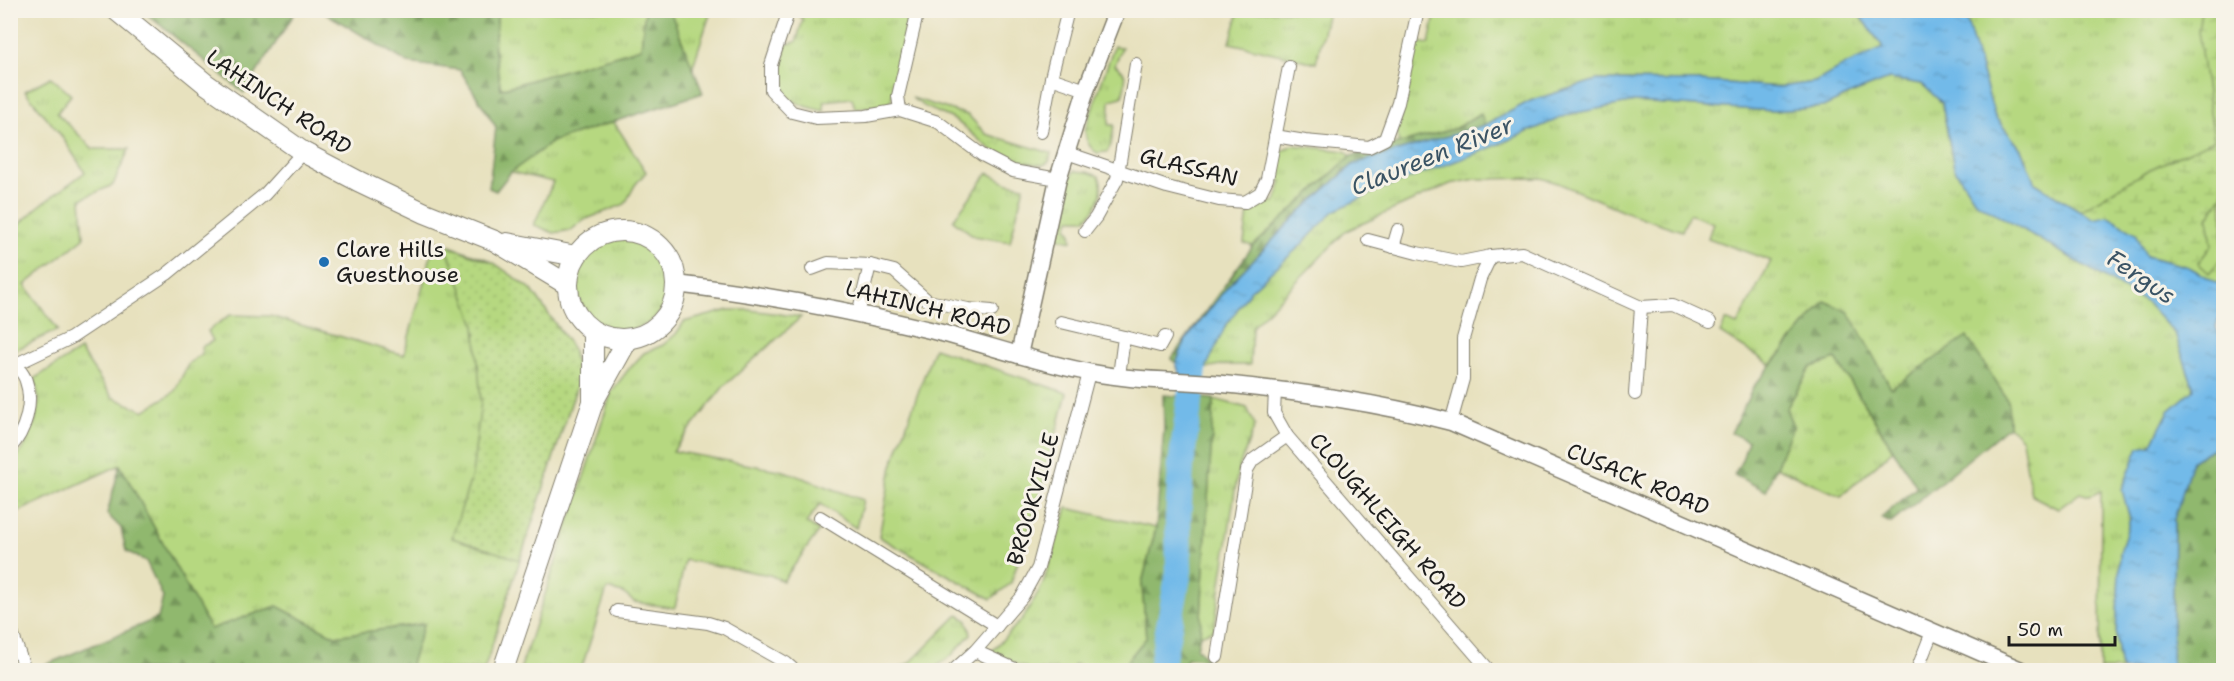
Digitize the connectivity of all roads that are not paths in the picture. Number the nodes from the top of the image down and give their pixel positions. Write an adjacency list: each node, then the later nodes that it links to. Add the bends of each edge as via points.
1 (116, 10): 14 (main road, LAHINCH ROAD, via 206,84)
2 (789, 10): 11 (street, via 771,65 771,90 792,112 816,118)
3 (918, 10): 11 (street, via 898,96)
4 (1068, 10): 9 (street)
5 (1117, 10): 10 (main road)
6 (1418, 10): 13 (street, via 1398,103 1385,139 1369,147)
7 (1136, 64): 16 (street, GLASSAN)
8 (1289, 67): 13 (street, GLASSAN)
9 (1052, 78): 10 (street); 12 (street)
10 (1086, 90): 15 (main road)
11 (900, 110): 17 (street, via 938,122 982,155 1013,171)
12 (1041, 132)
13 (1275, 136): 16 (street, GLASSAN, via 1267,179 1260,193 1245,202 1219,200)
14 (303, 152): 21 (main road, LAHINCH ROAD, via 424,213); 39 (street, via 265,194 167,274 71,338)
15 (1067, 153): 16 (street, GLASSAN); 17 (main road)
16 (1119, 171): 19 (street, GLASSAN)
17 (1058, 179): 38 (main road)
18 (1398, 230): 22 (street)
19 (1085, 231)
20 (1368, 240): 22 (street)
21 (495, 241): 23 (main road, LAHINCH ROAD); 28 (main road, LAHINCH ROAD)
22 (1393, 247): 24 (street, via 1461,262)
23 (576, 256): 27 (main road, via 585,245 610,232 640,234 655,241 666,253 674,268); 28 (main road)
24 (1491, 256): 29 (street, via 1522,253); 46 (street, via 1480,279 1463,339 1463,379)
25 (870, 265): 26 (street, via 828,263); 30 (street, via 894,271 928,301); 31 (street)
26 (812, 270)
27 (676, 284): 31 (main road, LAHINCH ROAD, via 742,291); 37 (main road, via 674,300 657,326)
28 (568, 285): 34 (main road, via 575,311)
29 (1641, 308): 33 (street, via 1673,305); 44 (street, via 1629,376)
30 (992, 311)
31 (858, 314): 38 (main road, LAHINCH ROAD)
32 (1061, 322): 35 (street)
33 (1710, 322)
34 (594, 331): 37 (main road, via 610,338); 45 (main road)
35 (1124, 337): 36 (street, via 1160,346); 41 (street)
36 (1165, 337)
37 (628, 339): 45 (main road)
38 (1019, 355): 40 (main road, LAHINCH ROAD)
39 (13, 366): 48 (street, via 26,381 29,398 27,419)
40 (1089, 373): 41 (main road, LAHINCH ROAD); 51 (street, BROOKVILLE, via 1038,568 1022,597)
41 (1119, 376): 42 (main road, LAHINCH ROAD)
42 (1222, 384): 43 (main road, CUSACK ROAD)
43 (1275, 390): 46 (main road, CUSACK ROAD, via 1364,402); 47 (street, CLOUGHLEIGH ROAD, via 1274,413)
44 (1635, 394)
45 (593, 402): 57 (main road)
46 (1451, 422): 53 (main road, CUSACK ROAD)
47 (1287, 436): 55 (street, via 1253,460 1247,470); 61 (street, CLOUGHLEIGH ROAD)
48 (10, 448)
49 (820, 517): 51 (street)
50 (618, 611): 58 (street, via 724,628)
51 (998, 626): 54 (street, BROOKVILLE)
52 (10, 627): 56 (street)
53 (1932, 632): 62 (street); 63 (main road, CUSACK ROAD)
54 (975, 651): 59 (street, BROOKVILLE); 60 (street)
55 (1217, 657)
56 (25, 670)
57 (503, 670)
58 (794, 670)
59 (954, 670)
60 (1017, 670)
61 (1489, 670)
62 (1917, 670)
63 (2021, 670)

